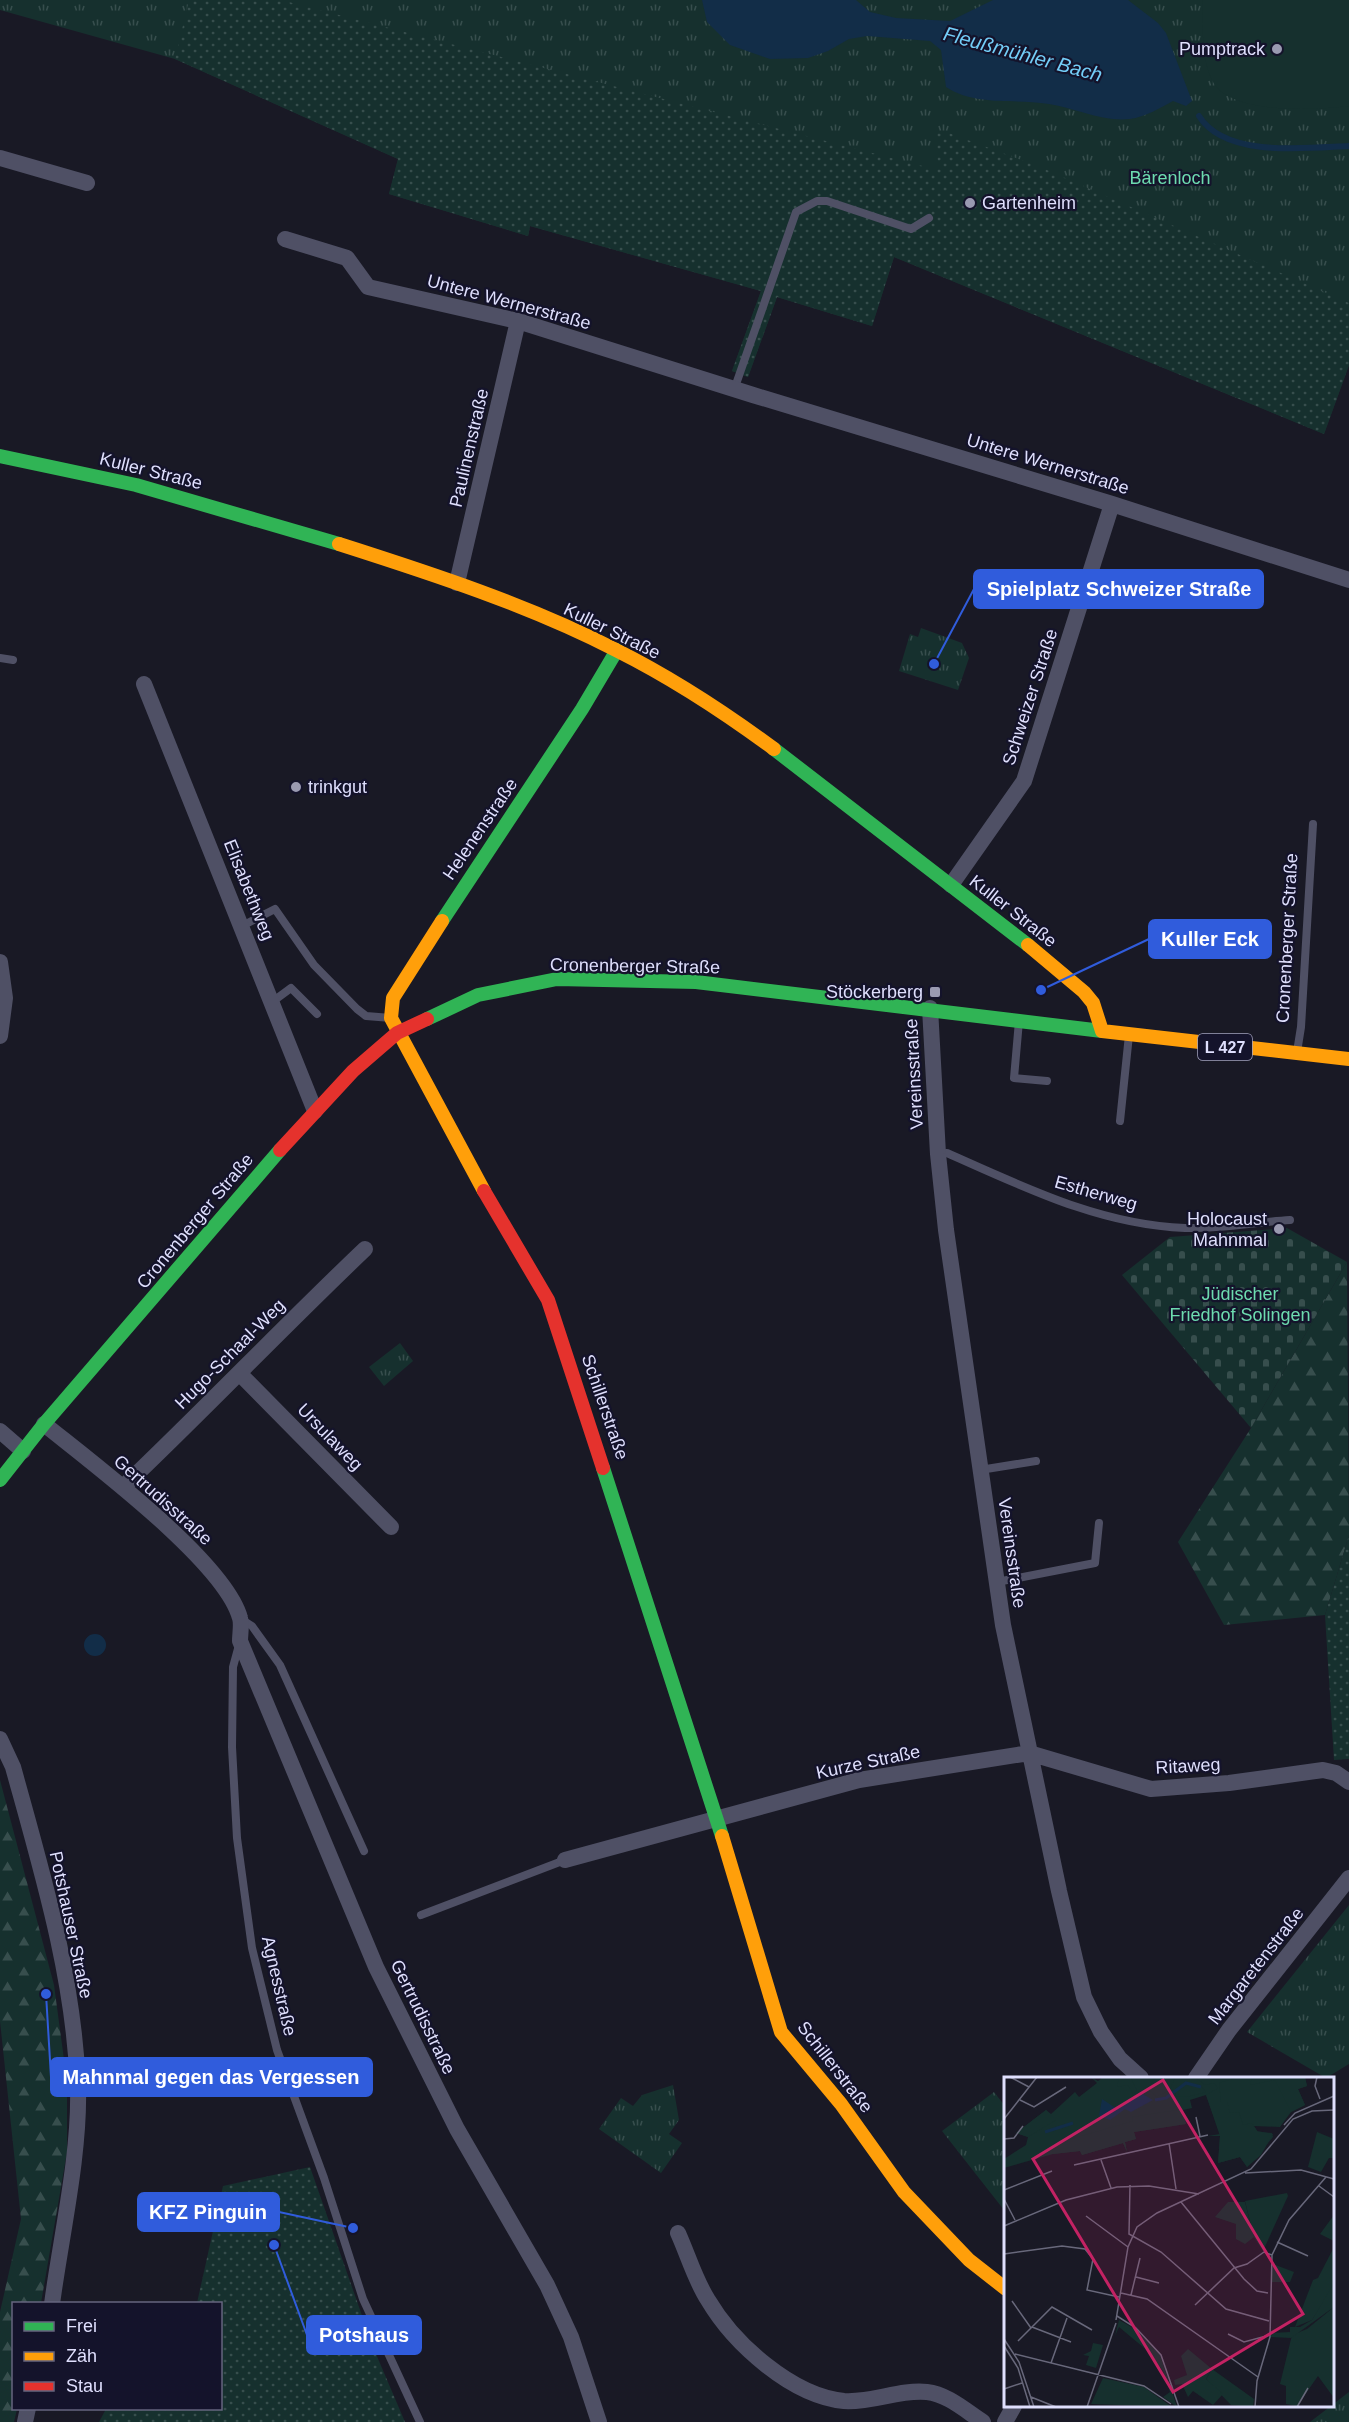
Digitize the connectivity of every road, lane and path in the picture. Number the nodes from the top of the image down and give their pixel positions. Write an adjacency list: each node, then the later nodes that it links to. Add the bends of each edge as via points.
1 (0, 158): 2 (street)
2 (87, 183)
3 (929, 218): 6 (lane, via 911,229 827,201 817,201 796,212)
4 (285, 239): 5 (street, Untere Wernerstraße, via 347,258 368,287)
5 (518, 321): 6 (street, Untere Wernerstraße); 10 (street, Paulinenstraße)
6 (734, 390): 8 (street, Untere Wernerstraße)
7 (0, 456): 10 (main road, Kuller Straße, via 236,510)
8 (1112, 504): 9 (street, Untere Wernerstraße); 16 (street, Schweizer Straße, via 1023,781)
9 (1349, 580)
10 (457, 583): 11 (main road, Kuller Straße)
11 (617, 650): 16 (main road, Kuller Straße, via 704,699 764,741); 24 (main road, Helenenstraße, via 399,985 393,998)
12 (0, 658): 13 (lane)
13 (14, 660)
14 (144, 684): 17 (street, Elisabethweg)
15 (1313, 824): 28 (lane, Cronenberger Straße)
16 (951, 885): 25 (main road, Kuller Straße, via 1084,992 1093,1004)
17 (242, 926): 20 (street, Elisabethweg); 24 (lane, via 275,909 314,965 357,1009)
18 (0, 962): 19 (street)
19 (2, 998): 27 (street)
20 (272, 1002): 22 (lane, via 291,988); 31 (street, Elisabethweg)
21 (930, 1008): 23 (main road, Cronenberger Straße / L 427); 24 (main road, Cronenberger Straße / L 427, via 696,982 556,979 478,995); 33 (street, Vereinsstraße)
22 (317, 1014)
23 (1019, 1021): 25 (main road, Cronenberger Straße / L 427); 30 (lane, via 1014,1078)
24 (394, 1026): 31 (main road, Cronenberger Straße / L 427); 52 (main road, Schillerstraße, via 460,1150 548,1300)
25 (1102, 1031): 26 (main road, Cronenberger Straße / L 427)
26 (1129, 1035): 28 (main road, Cronenberger Straße / L 427); 32 (lane)
27 (0, 1036)
28 (1296, 1055): 29 (main road, Cronenberger Straße / L 427)
29 (1349, 1059)
30 (1047, 1081)
31 (315, 1111): 37 (main road, Cronenberger Straße / L 427)
32 (1120, 1121)
33 (938, 1154): 34 (lane, Estherweg, via 947,1153 1055,1200 1122,1220 1186,1228); 41 (street, Vereinsstraße)
34 (1290, 1220)
35 (365, 1249): 36 (street, Hugo-Schaal-Weg)
36 (241, 1375): 43 (street, Hugo-Schaal-Weg); 45 (street, Ursulaweg)
37 (44, 1424): 39 (main road, Cronenberger Straße / L 427); 43 (street, Gertrudisstraße)
38 (0, 1431): 39 (street)
39 (23, 1451): 42 (main road, Cronenberger Straße / L 427)
40 (1036, 1461): 41 (lane)
41 (981, 1470): 46 (street, Vereinsstraße)
42 (0, 1480)
43 (123, 1487): 47 (street, Gertrudisstraße, via 193,1552 227,1592)
44 (1099, 1523): 46 (lane, via 1095,1563)
45 (391, 1527)
46 (997, 1582): 50 (street, Vereinsstraße)
47 (240, 1618): 48 (street, Gertrudisstraße); 53 (lane, Gertrudisstraße, via 252,1626 280,1665)
48 (240, 1641): 63 (lane, Agnesstraße, via 233,1667 232,1747 237,1838 252,1948 278,2050 363,2299); 64 (street, Gertrudisstraße, via 376,1967 457,2129 547,2285 571,2337)
49 (0, 1739): 61 (street, Potshauser Straße, via 13,1767 65,1968 78,2088 73,2157)
50 (1029, 1753): 51 (street, Ritaweg, via 1151,1789 1323,1770); 52 (street, Kurze Straße, via 859,1780); 57 (street, Vereinsstraße, via 1084,1996 1101,2032)
51 (1349, 1782)
52 (717, 1820): 54 (street); 60 (main road, Schillerstraße, via 781,2032 841,2104 904,2192 969,2260)
53 (364, 1851)
54 (565, 1860): 56 (lane)
55 (1349, 1879): 58 (street, Margaretenstraße, via 1229,2030)
56 (421, 1915)
57 (1139, 2077)
58 (1197, 2077)
59 (678, 2233): 65 (street, via 718,2316 770,2369 814,2394 844,2401 927,2392 947,2398)
60 (1004, 2288)
61 (52, 2302)
62 (1013, 2407): 66 (street)
63 (420, 2422)
64 (599, 2422)
65 (983, 2422)
66 (1005, 2422)

